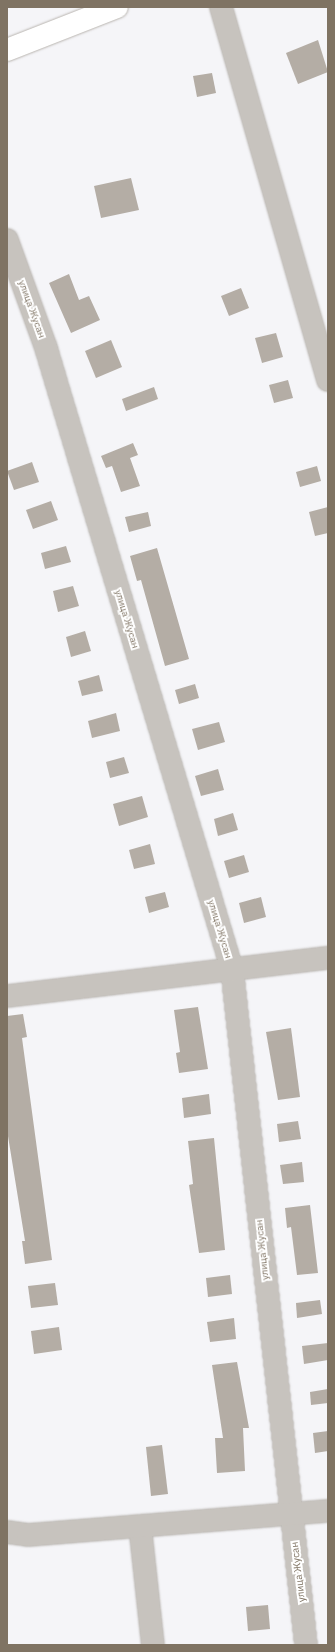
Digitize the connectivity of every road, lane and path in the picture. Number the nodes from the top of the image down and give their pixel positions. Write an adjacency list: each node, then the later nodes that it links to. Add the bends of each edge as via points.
1 (117, 7): 3 (main road)
2 (221, 7): 5 (street)
3 (7, 50)
4 (7, 240): 7 (street, улица Жусан, via 46,348)
5 (328, 380)
6 (328, 958): 7 (street)
7 (232, 969): 8 (street); 10 (street, улица Жусан)
8 (7, 996)
9 (328, 1510): 10 (street)
10 (291, 1515): 11 (street); 16 (street, улица Жусан)
11 (140, 1526): 13 (street); 15 (street)
12 (7, 1532): 13 (street)
13 (28, 1535): 14 (street)
14 (7, 1544)
15 (153, 1645)
16 (306, 1645)

